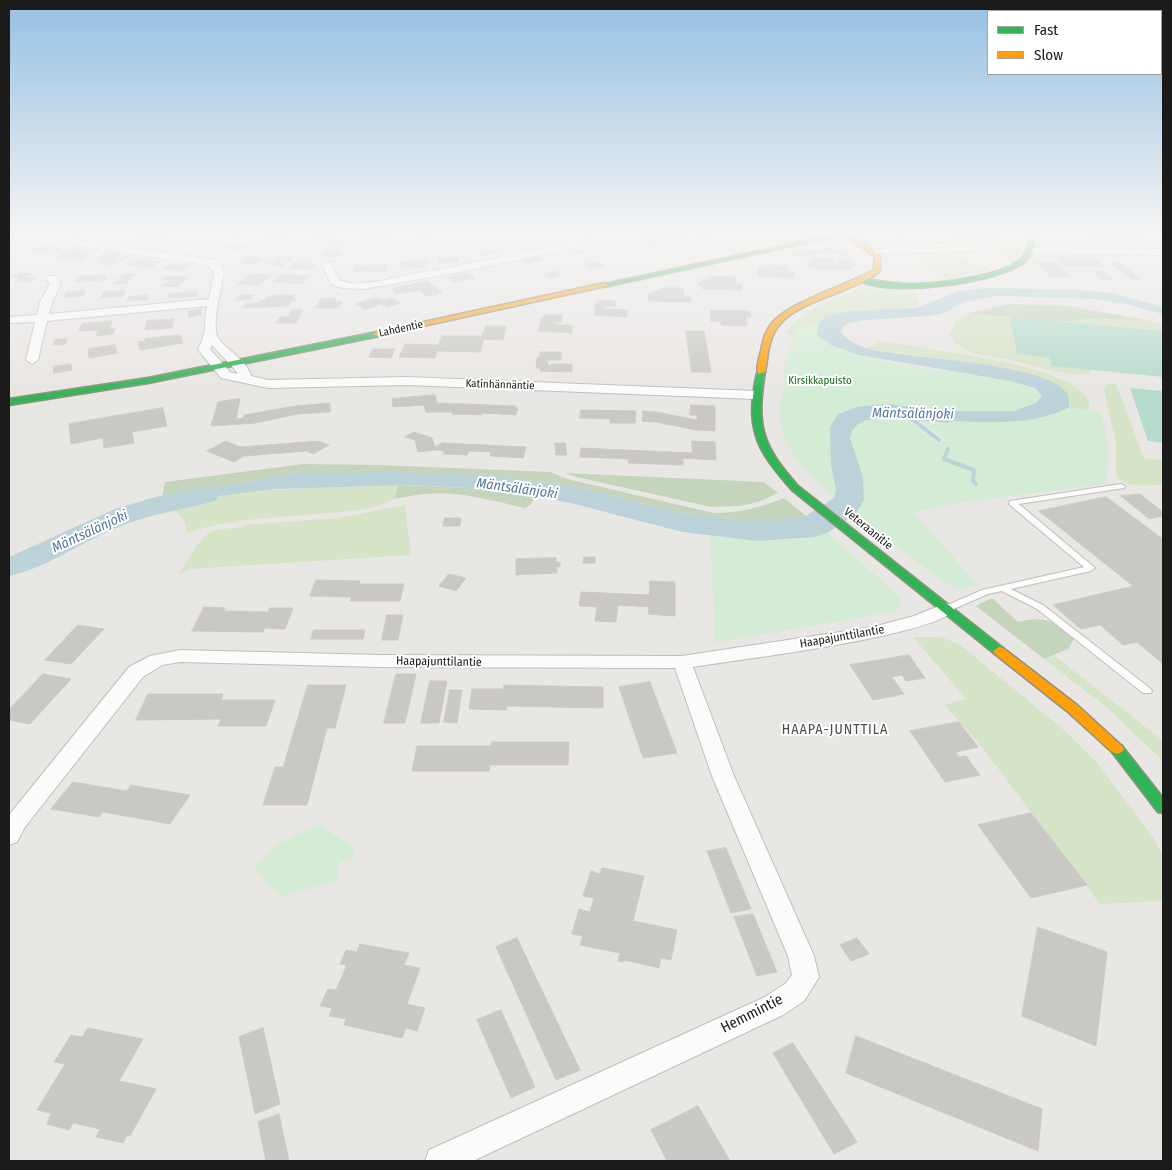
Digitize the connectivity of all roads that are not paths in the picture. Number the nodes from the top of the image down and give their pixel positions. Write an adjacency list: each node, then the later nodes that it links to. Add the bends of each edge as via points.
1 (54, 288): 7 (street)
2 (216, 288): 6 (street)
3 (547, 288): 10 (main road, Lahdentie)
4 (591, 288): 13 (main road, Lahdentie)
5 (844, 288): 15 (main road, Veteraanitie, via 796,308 775,323 766,342)
6 (213, 302): 7 (street); 9 (street)
7 (42, 319): 8 (street); 11 (street)
8 (9, 320)
9 (211, 337): 10 (street); 12 (street, via 204,349)
10 (227, 354): 12 (main road, Lahdentie); 13 (street)
11 (32, 360)
12 (214, 363): 13 (main road, Lahdentie); 14 (street, Katinhännäntie, via 226,375); 16 (main road, Lahdentie, via 86,393)
13 (237, 364): 14 (street)
14 (245, 379): 15 (street, Katinhännäntie, via 268,384 397,381)
15 (756, 394): 19 (main road, Veteraanitie, via 758,435 763,448 785,477)
16 (9, 402)
17 (1121, 486): 18 (lane, via 1012,503 1091,568)
18 (1003, 588): 19 (lane); 21 (lane, via 1040,607)
19 (946, 609): 20 (street, Haapajunttilantie, via 874,633); 22 (main road, Veteraanitie, via 1072,708 1120,751)
20 (682, 662): 23 (street, Haapajunttilantie, via 180,656 157,660 136,672 16,822); 24 (street, Hemmintie, via 723,776 801,956 806,977 795,992 774,1006)
21 (1147, 692)
22 (1163, 808)
23 (9, 836)
24 (440, 1161)

